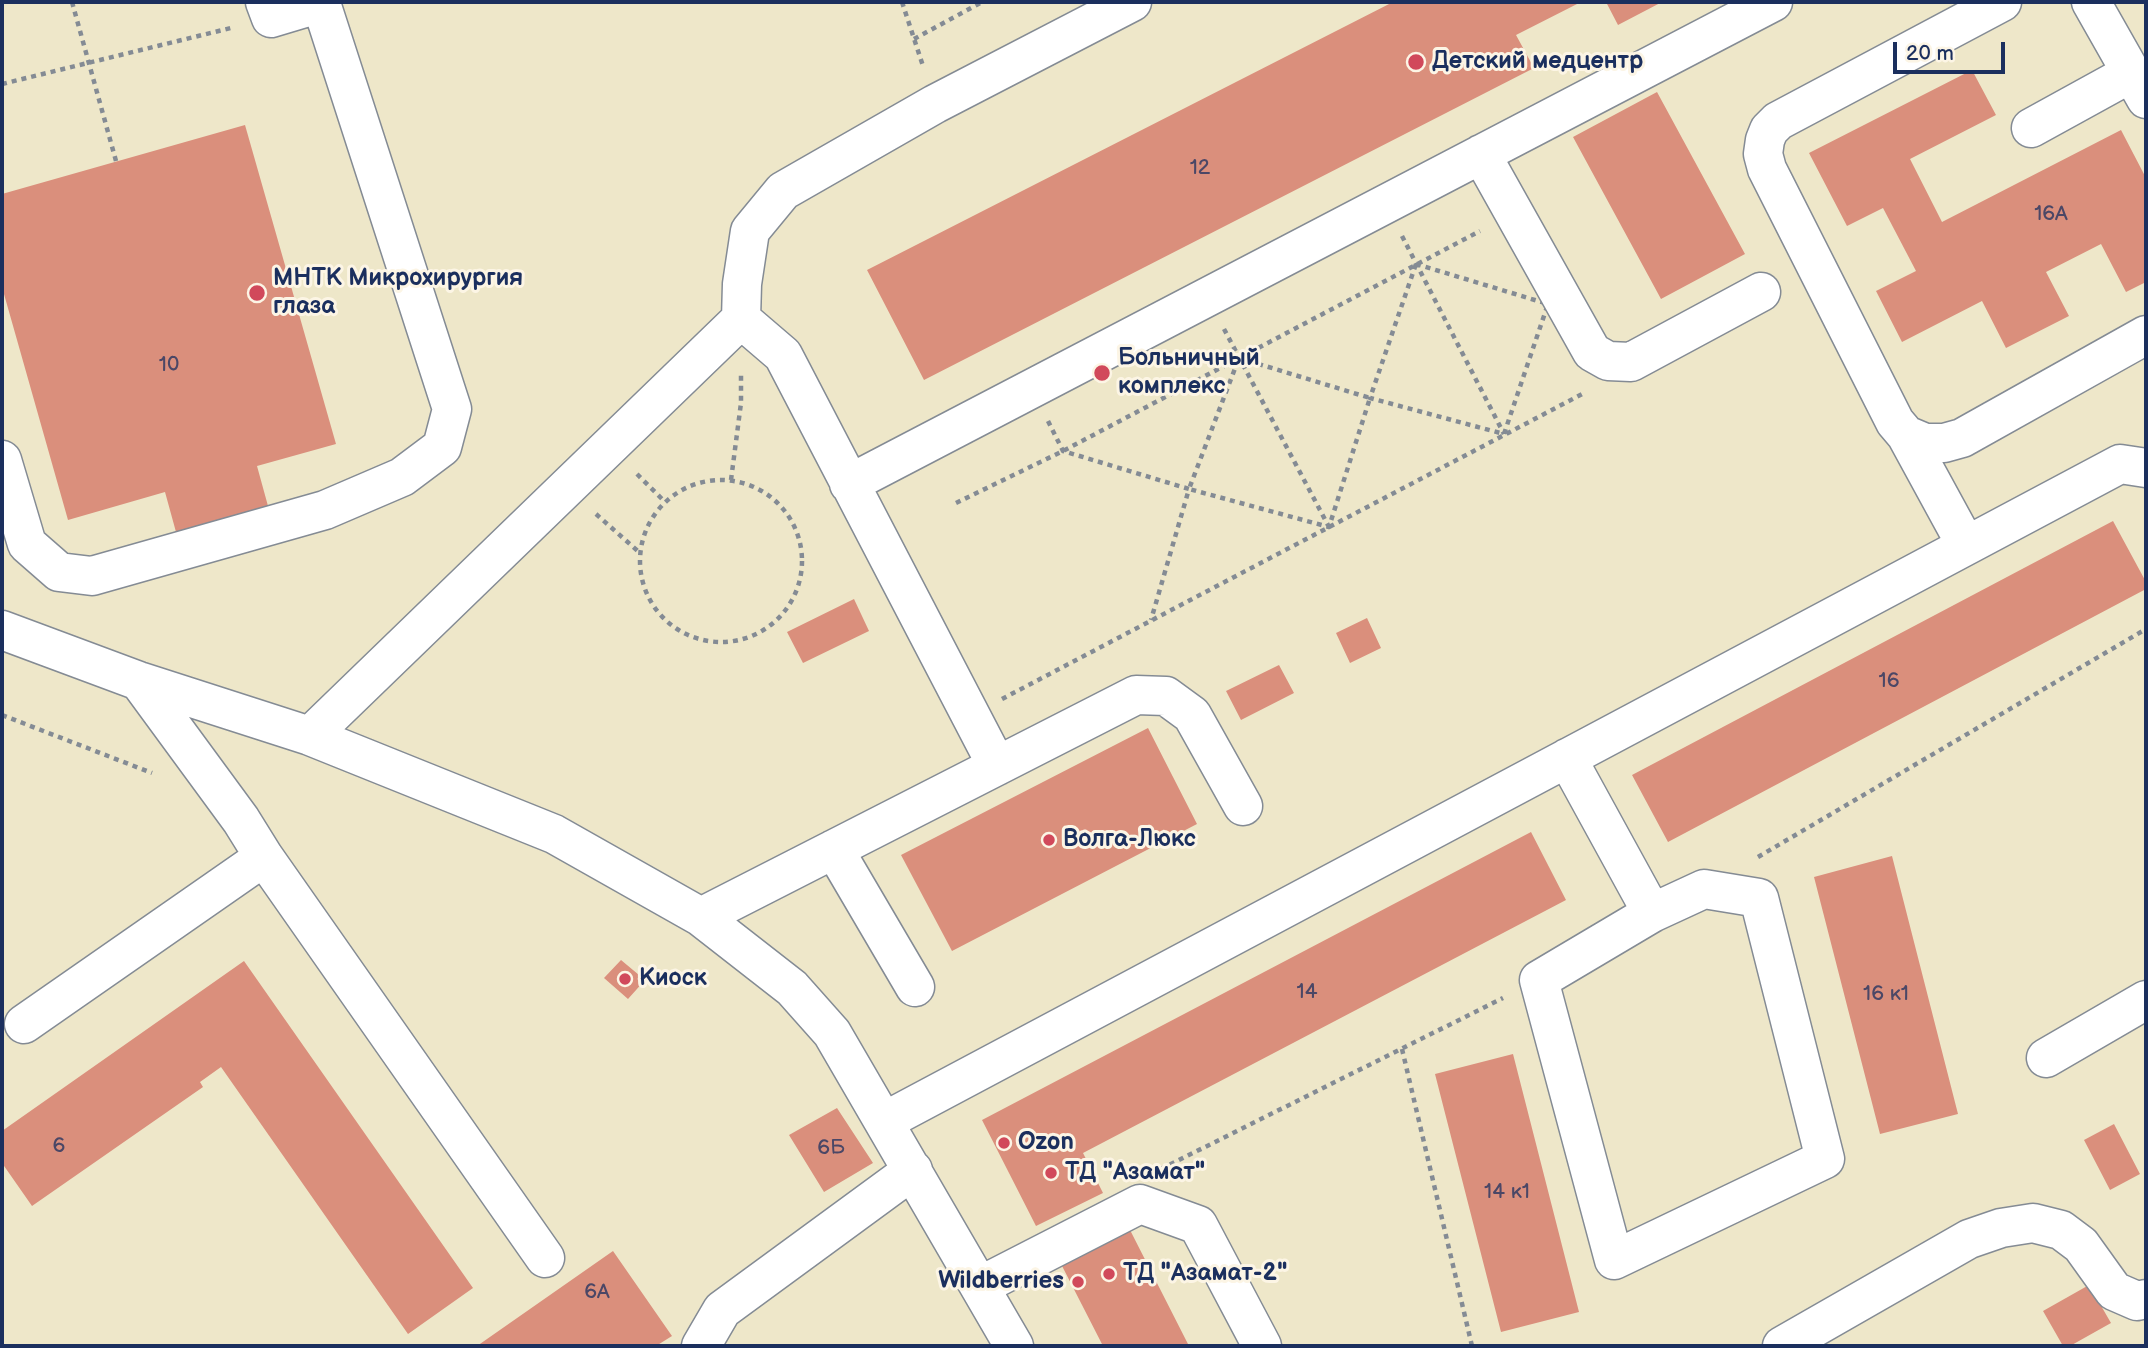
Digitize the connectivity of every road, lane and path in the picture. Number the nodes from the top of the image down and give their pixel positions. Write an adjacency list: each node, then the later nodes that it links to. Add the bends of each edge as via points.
1 (72, 2): 11 (path)
2 (321, 2): 9 (street); 31 (street, via 452,409 442,447 402,477 325,510 92,576 59,572 27,544)
3 (902, 2): 10 (path)
4 (982, 2): 10 (path)
5 (1132, 2): 14 (street)
6 (1773, 2): 16 (street)
7 (2002, 2): 29 (street, via 1778,121 1765,140 1767,169 1895,422)
8 (2091, 2): 13 (street)
9 (268, 10): 11 (path)
10 (914, 38): 14 (path)
11 (89, 63): 12 (path); 17 (path)
12 (2, 84)
13 (2139, 86): 15 (street)
14 (934, 104): 22 (street, via 783,191 751,231)
15 (2031, 128)
16 (1481, 154): 18 (street); 19 (street)
17 (116, 161)
18 (1385, 204): 20 (path); 26 (street)
19 (1513, 213): 20 (path); 25 (street, via 1592,352)
20 (1416, 264): 24 (path); 27 (path); 28 (path); 28 (path, via 1548,304)
21 (1761, 292): 25 (street, via 1631,362)
22 (741, 318): 33 (path, via 741,403); 34 (street, via 783,355); 35 (street)
23 (2146, 335): 29 (street, via 1962,438 1925,443)
24 (1239, 358): 27 (path); 30 (path); 36 (path); 38 (path)
25 (1608, 361): 28 (path, via 1593,388)
26 (1031, 389): 30 (path); 34 (street)
27 (1370, 398): 28 (path); 38 (path)
28 (1504, 435): 38 (path)
29 (1906, 435): 39 (street)
30 (1063, 451): 36 (path); 37 (path)
31 (2, 460)
32 (2146, 468): 39 (street, via 2120,464)
33 (731, 480): 40 (path, via 692,483 664,501 650,521); 40 (path, via 761,491 782,509 796,536 801,565 794,600 778,622 748,640 711,642 681,633 653,603 643,583)
34 (849, 484): 46 (street)
35 (566, 488): 40 (path); 47 (street)
36 (1189, 489): 38 (path); 41 (path)
37 (956, 503)
38 (1329, 527): 41 (path)
39 (1966, 545): 48 (street)
40 (640, 553)
41 (1151, 620): 46 (path)
42 (2146, 629): 54 (path)
43 (2, 630): 44 (street)
44 (139, 681): 47 (street); 53 (street)
45 (2, 715): 50 (path)
46 (970, 716): 49 (street)
47 (310, 736): 56 (street, via 554,834)
48 (1567, 758): 55 (street); 63 (street)
49 (997, 766): 51 (street, via 1136,695 1166,696 1192,715); 52 (street)
50 (152, 773)
51 (1243, 806)
52 (834, 849): 56 (street); 58 (street)
53 (264, 857): 60 (street); 66 (street)
54 (1704, 889): 55 (street); 57 (street, via 1759,898 1825,1159 1614,1259)
55 (1652, 913): 57 (street)
56 (701, 916): 63 (street, via 792,988 832,1033)
57 (1539, 980): 61 (path)
58 (915, 987)
59 (2146, 1000): 62 (street)
60 (24, 1024)
61 (1402, 1049): 65 (path, via 1142,1179); 73 (path)
62 (2046, 1058)
63 (885, 1121): 64 (street)
64 (913, 1170): 67 (street); 70 (street, via 722,1310)
65 (1140, 1204): 67 (street); 72 (street, via 1198,1225)
66 (545, 1258)
67 (979, 1286): 71 (street)
68 (2146, 1299): 69 (street, via 2137,1301 2114,1291 2081,1245 2062,1230 2033,1223 1969,1239)
69 (1829, 1335): 74 (street)
70 (701, 1346)
71 (1014, 1346)
72 (1262, 1346)
73 (1472, 1346)
74 (1782, 1346)

